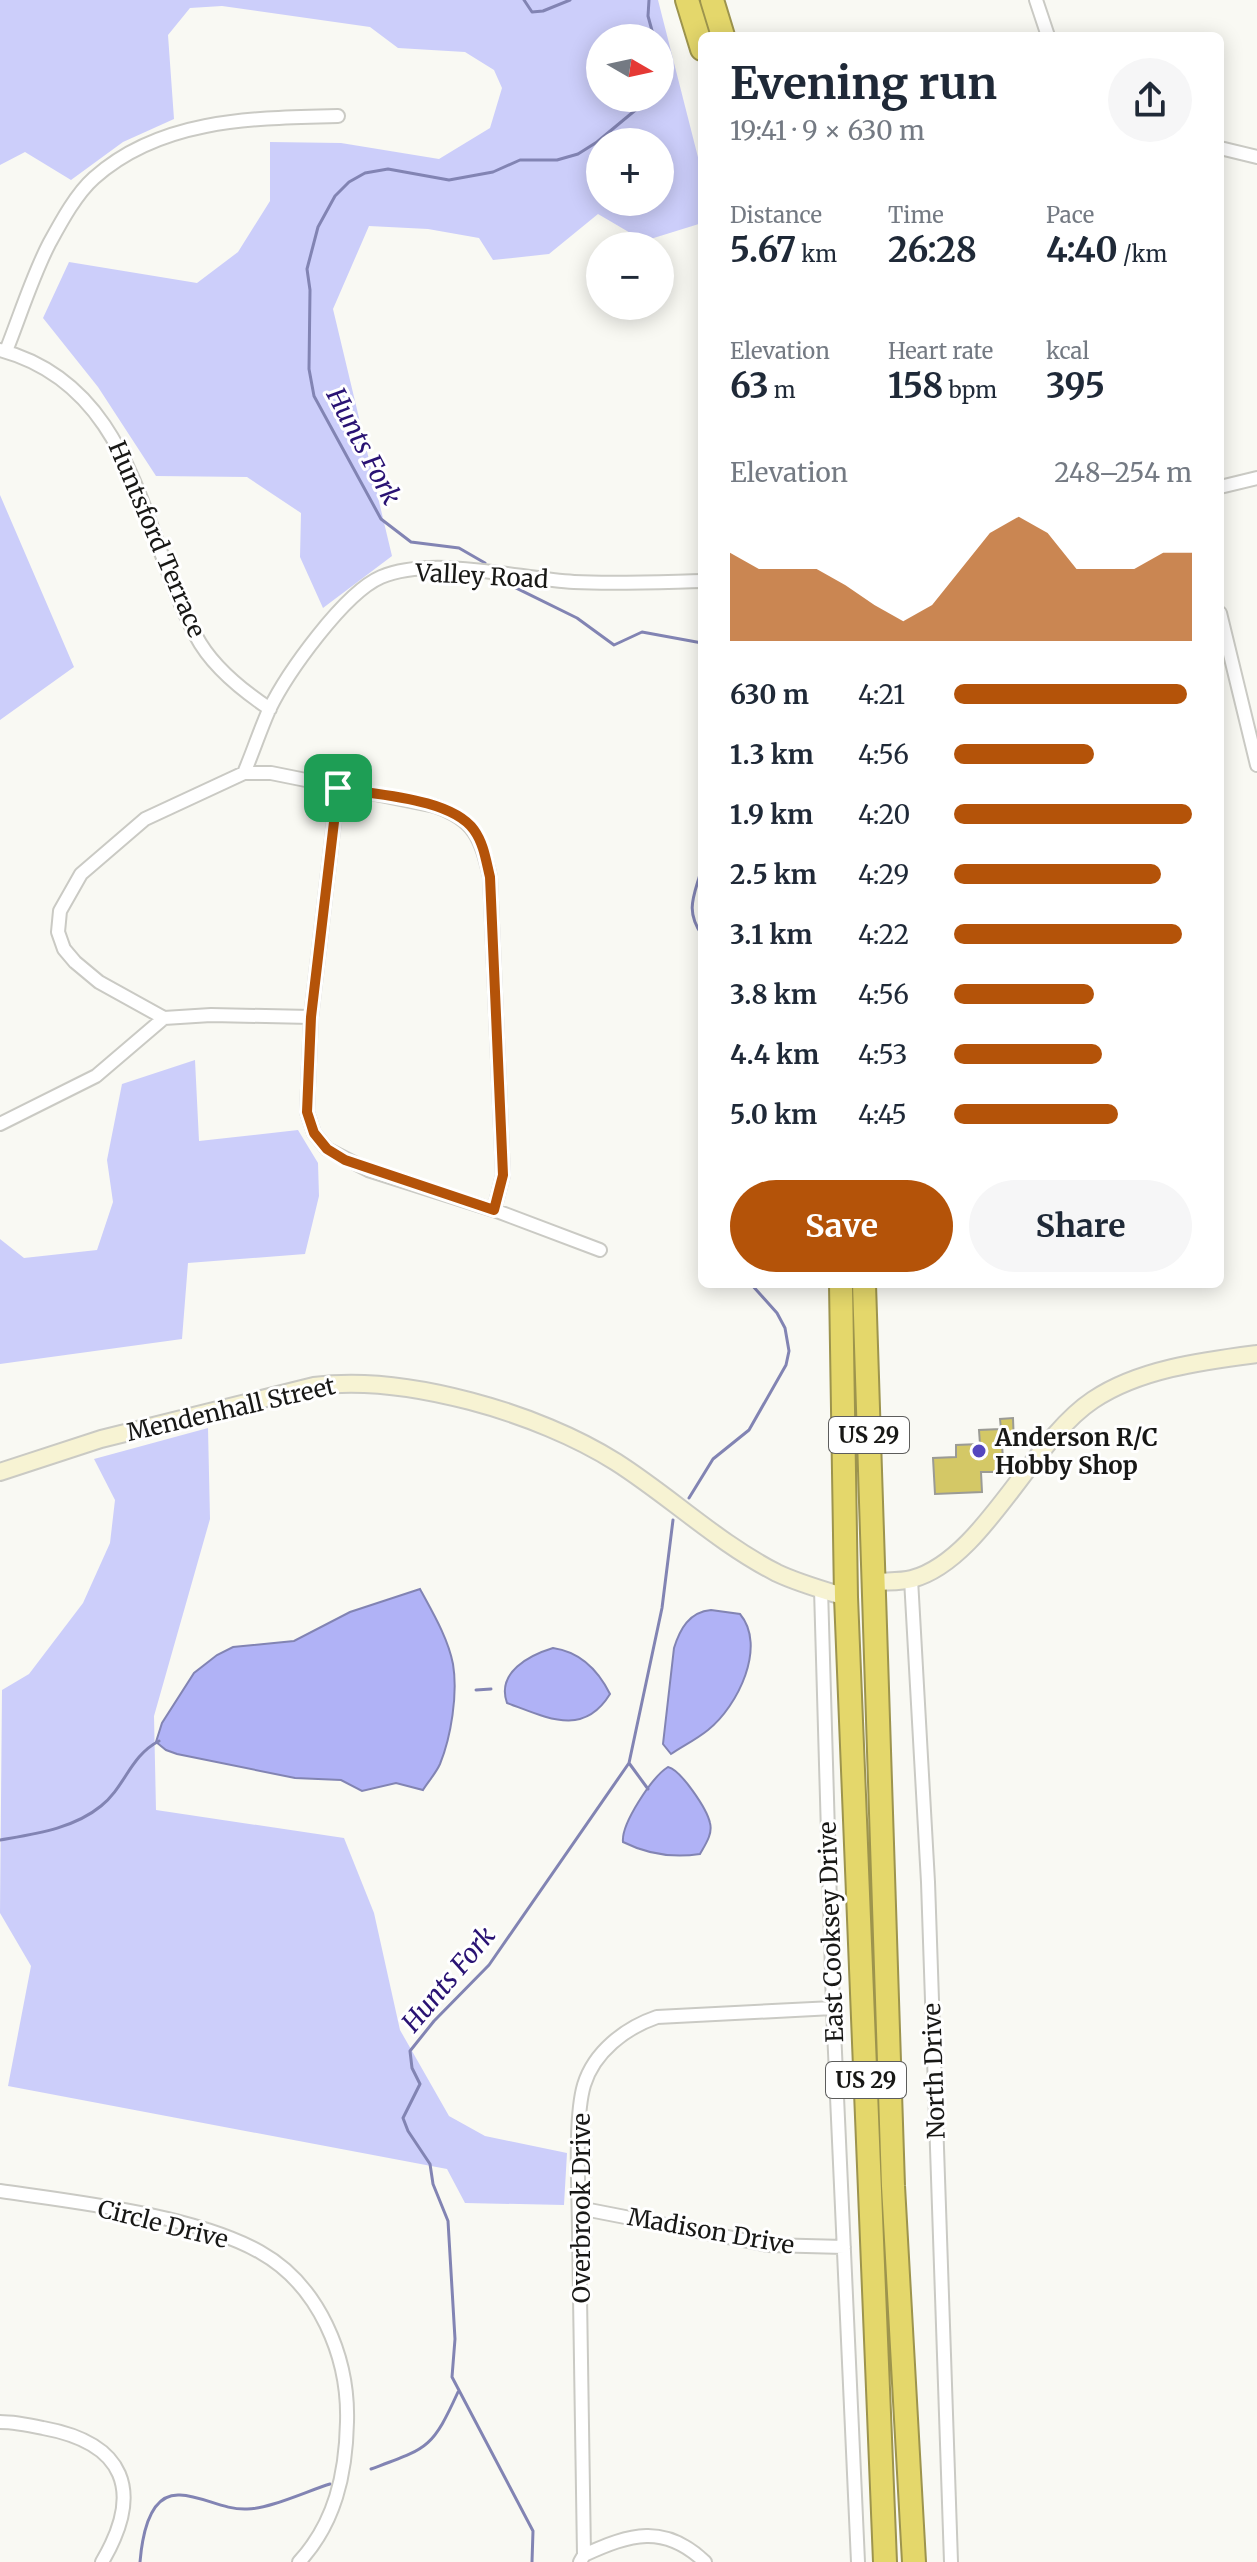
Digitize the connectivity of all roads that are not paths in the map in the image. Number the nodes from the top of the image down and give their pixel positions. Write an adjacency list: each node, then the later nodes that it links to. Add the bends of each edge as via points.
1 (687, 0): 6 (highway)
2 (712, 0): 4 (highway)
3 (1036, 0): 5 (street)
4 (722, 32)
5 (1047, 32)
6 (698, 36)
7 (338, 116): 10 (street, via 184,129 93,178 49,244)
8 (1224, 149): 9 (street)
9 (1257, 157)
10 (3, 351): 15 (street, Huntsford Terrace, via 39,365 79,394 113,434 197,639 229,677)
11 (1257, 478): 12 (street)
12 (1224, 486)
13 (698, 581): 15 (street, Valley Road, via 573,582 456,569 397,572 379,578 341,609)
14 (1224, 629): 16 (street)
15 (270, 709): 17 (street, Valley Road)
16 (1257, 765)
17 (244, 773): 18 (street, via 271,773); 20 (street, via 145,819 81,874 59,913 58,932 75,962 99,982)
18 (338, 788): 19 (street); 22 (street, via 456,814 483,847 490,877 503,1175)
19 (311, 1017): 20 (street); 22 (street, via 307,1112 327,1149 368,1170)
20 (164, 1018): 21 (street, via 96,1076)
21 (0, 1124)
22 (494, 1210): 23 (street)
23 (600, 1250)
24 (841, 1288): 27 (highway, US 29)
25 (864, 1288): 30 (highway, US 29)
26 (1257, 1354): 29 (street, via 1154,1374 1094,1399 1072,1416 966,1543)
27 (844, 1468): 30 (highway, via 863,1535 865,1576); 32 (highway, US 29)
28 (0, 1472): 31 (street, Mendenhall Street, via 101,1439 314,1386 376,1383 447,1396 569,1437 617,1462 738,1551)
29 (911, 1579): 30 (street); 46 (street, North Drive, via 928,1882)
30 (875, 1582): 33 (highway, US 29)
31 (821, 1589): 32 (street, Mendenhall Street); 34 (street, East Cooksey Drive)
32 (846, 1597): 33 (highway, via 859,1605); 44 (highway, US 29)
33 (875, 1681): 45 (highway, US 29, via 893,2186)
34 (833, 2008): 36 (street, Overbrook Drive, via 675,2014 623,2033 584,2085); 37 (street, East Cooksey Drive)
35 (0, 2191): 41 (street, Circle Drive, via 154,2217 223,2235 275,2262 319,2309 339,2352 348,2403 346,2449 336,2501 315,2544)
36 (579, 2208): 37 (street, Madison Drive, via 768,2245); 39 (street, Overbrook Drive)
37 (844, 2247): 43 (street, East Cooksey Drive)
38 (0, 2422): 40 (street, via 55,2430 105,2451 120,2474 122,2510)
39 (582, 2558): 42 (street, via 614,2541 644,2536 668,2538 691,2548)
40 (102, 2562)
41 (299, 2562)
42 (705, 2562)
43 (858, 2562)
44 (885, 2562)
45 (914, 2562)
46 (951, 2562)

